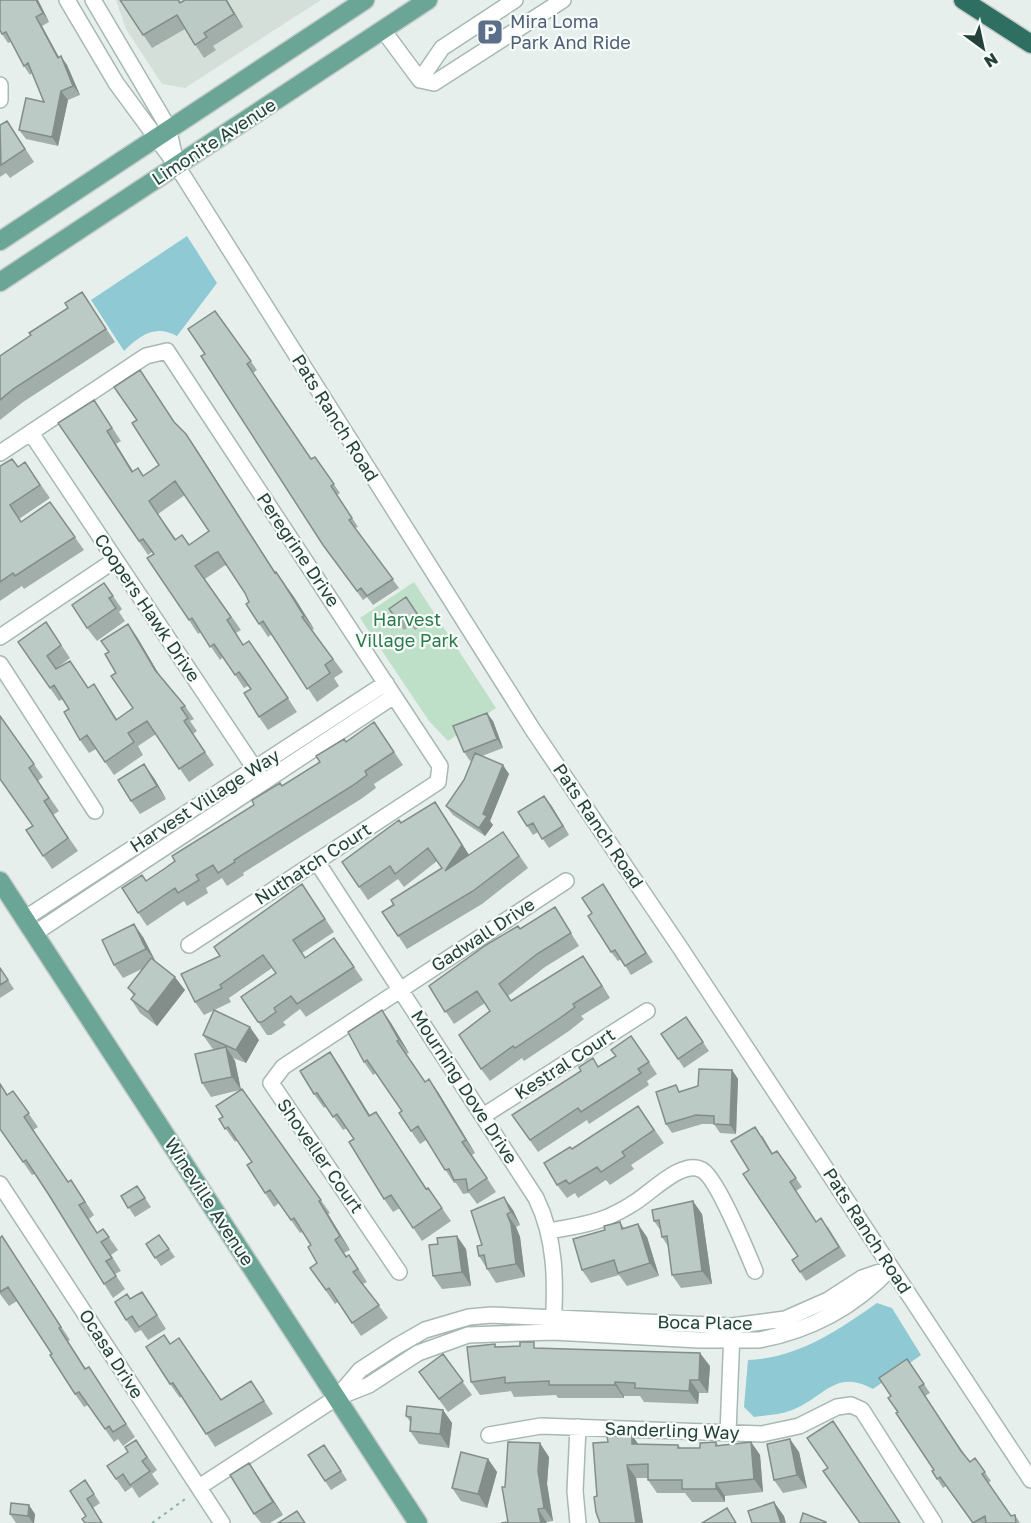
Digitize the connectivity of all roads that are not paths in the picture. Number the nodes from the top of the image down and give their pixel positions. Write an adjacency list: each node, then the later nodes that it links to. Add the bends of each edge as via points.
1 (67, 0): 13 (street, Pats Ranch Road, via 116,83)
2 (93, 0): 13 (street, Pats Ranch Road)
3 (365, 0): 13 (main road, Limonite Avenue)
4 (428, 0): 8 (main road, Limonite Avenue)
5 (515, 0): 10 (street, via 442,48)
6 (563, 0): 10 (street, via 446,77 434,83)
7 (963, 0): 9 (highway)
8 (382, 30): 10 (street); 14 (main road, Limonite Avenue)
9 (1031, 44)
10 (420, 80)
11 (0, 86): 12 (street)
12 (0, 100)
13 (161, 132): 14 (street, Pats Ranch Road); 15 (main road, Limonite Avenue)
14 (177, 166): 16 (main road, Limonite Avenue); 38 (street, Pats Ranch Road, via 533,730)
15 (0, 240)
16 (0, 282)
17 (31, 433): 18 (street); 19 (street, Coopers Hawk Drive); 22 (street, Peregrine Drive, via 146,356 167,351)
18 (0, 453)
19 (115, 560): 20 (street); 24 (street, Coopers Hawk Drive)
20 (0, 636)
21 (0, 664): 27 (street)
22 (386, 683): 23 (street, Peregrine Drive); 24 (street, Harvest Village Way)
23 (394, 696): 25 (street, Peregrine Drive, via 440,766); 26 (street, Harvest Village Way)
24 (254, 769): 26 (street, Coopers Hawk Drive); 31 (street, Harvest Village Way)
25 (438, 782): 28 (street, Nuthatch Court)
26 (264, 783): 31 (street, Harvest Village Way)
27 (95, 811)
28 (317, 862): 32 (street, Nuthatch Court); 33 (street, Mourning Dove Drive)
29 (0, 881): 31 (main road, Wineville Avenue)
30 (566, 881): 33 (street, Gadwall Drive)
31 (30, 926): 43 (main road, Wineville Avenue)
32 (189, 945)
33 (400, 990): 35 (street, Mourning Dove Drive); 40 (street, Shoveller Court, via 283,1067 271,1083)
34 (647, 1011): 35 (street, Kestral Court)
35 (483, 1116): 37 (street, Mourning Dove Drive, via 536,1198)
36 (0, 1184): 48 (street, Ocasa Drive)
37 (550, 1231): 39 (street, via 608,1217 682,1169 695,1167 708,1174 731,1214); 41 (street, Mourning Dove Drive, via 555,1264)
38 (891, 1268): 42 (street, Boca Place, via 870,1290 817,1324 759,1340); 47 (street, Pats Ranch Road)
39 (754, 1271)
40 (399, 1272)
41 (554, 1325): 42 (street, Boca Place); 43 (street, Boca Place, via 442,1342 369,1385)
42 (732, 1333): 45 (street)
43 (336, 1398): 48 (street, Boca Place); 50 (main road, Wineville Avenue)
44 (578, 1427): 45 (street, Sanderling Way); 46 (street, Sanderling Way, via 542,1426); 51 (street)
45 (728, 1433): 52 (street, Sanderling Way, via 784,1430 815,1420 837,1407 850,1405 862,1410)
46 (489, 1435)
47 (1031, 1479)
48 (199, 1487): 49 (street, Ocasa Drive)
49 (222, 1523)
50 (418, 1523)
51 (578, 1523)
52 (934, 1523)

